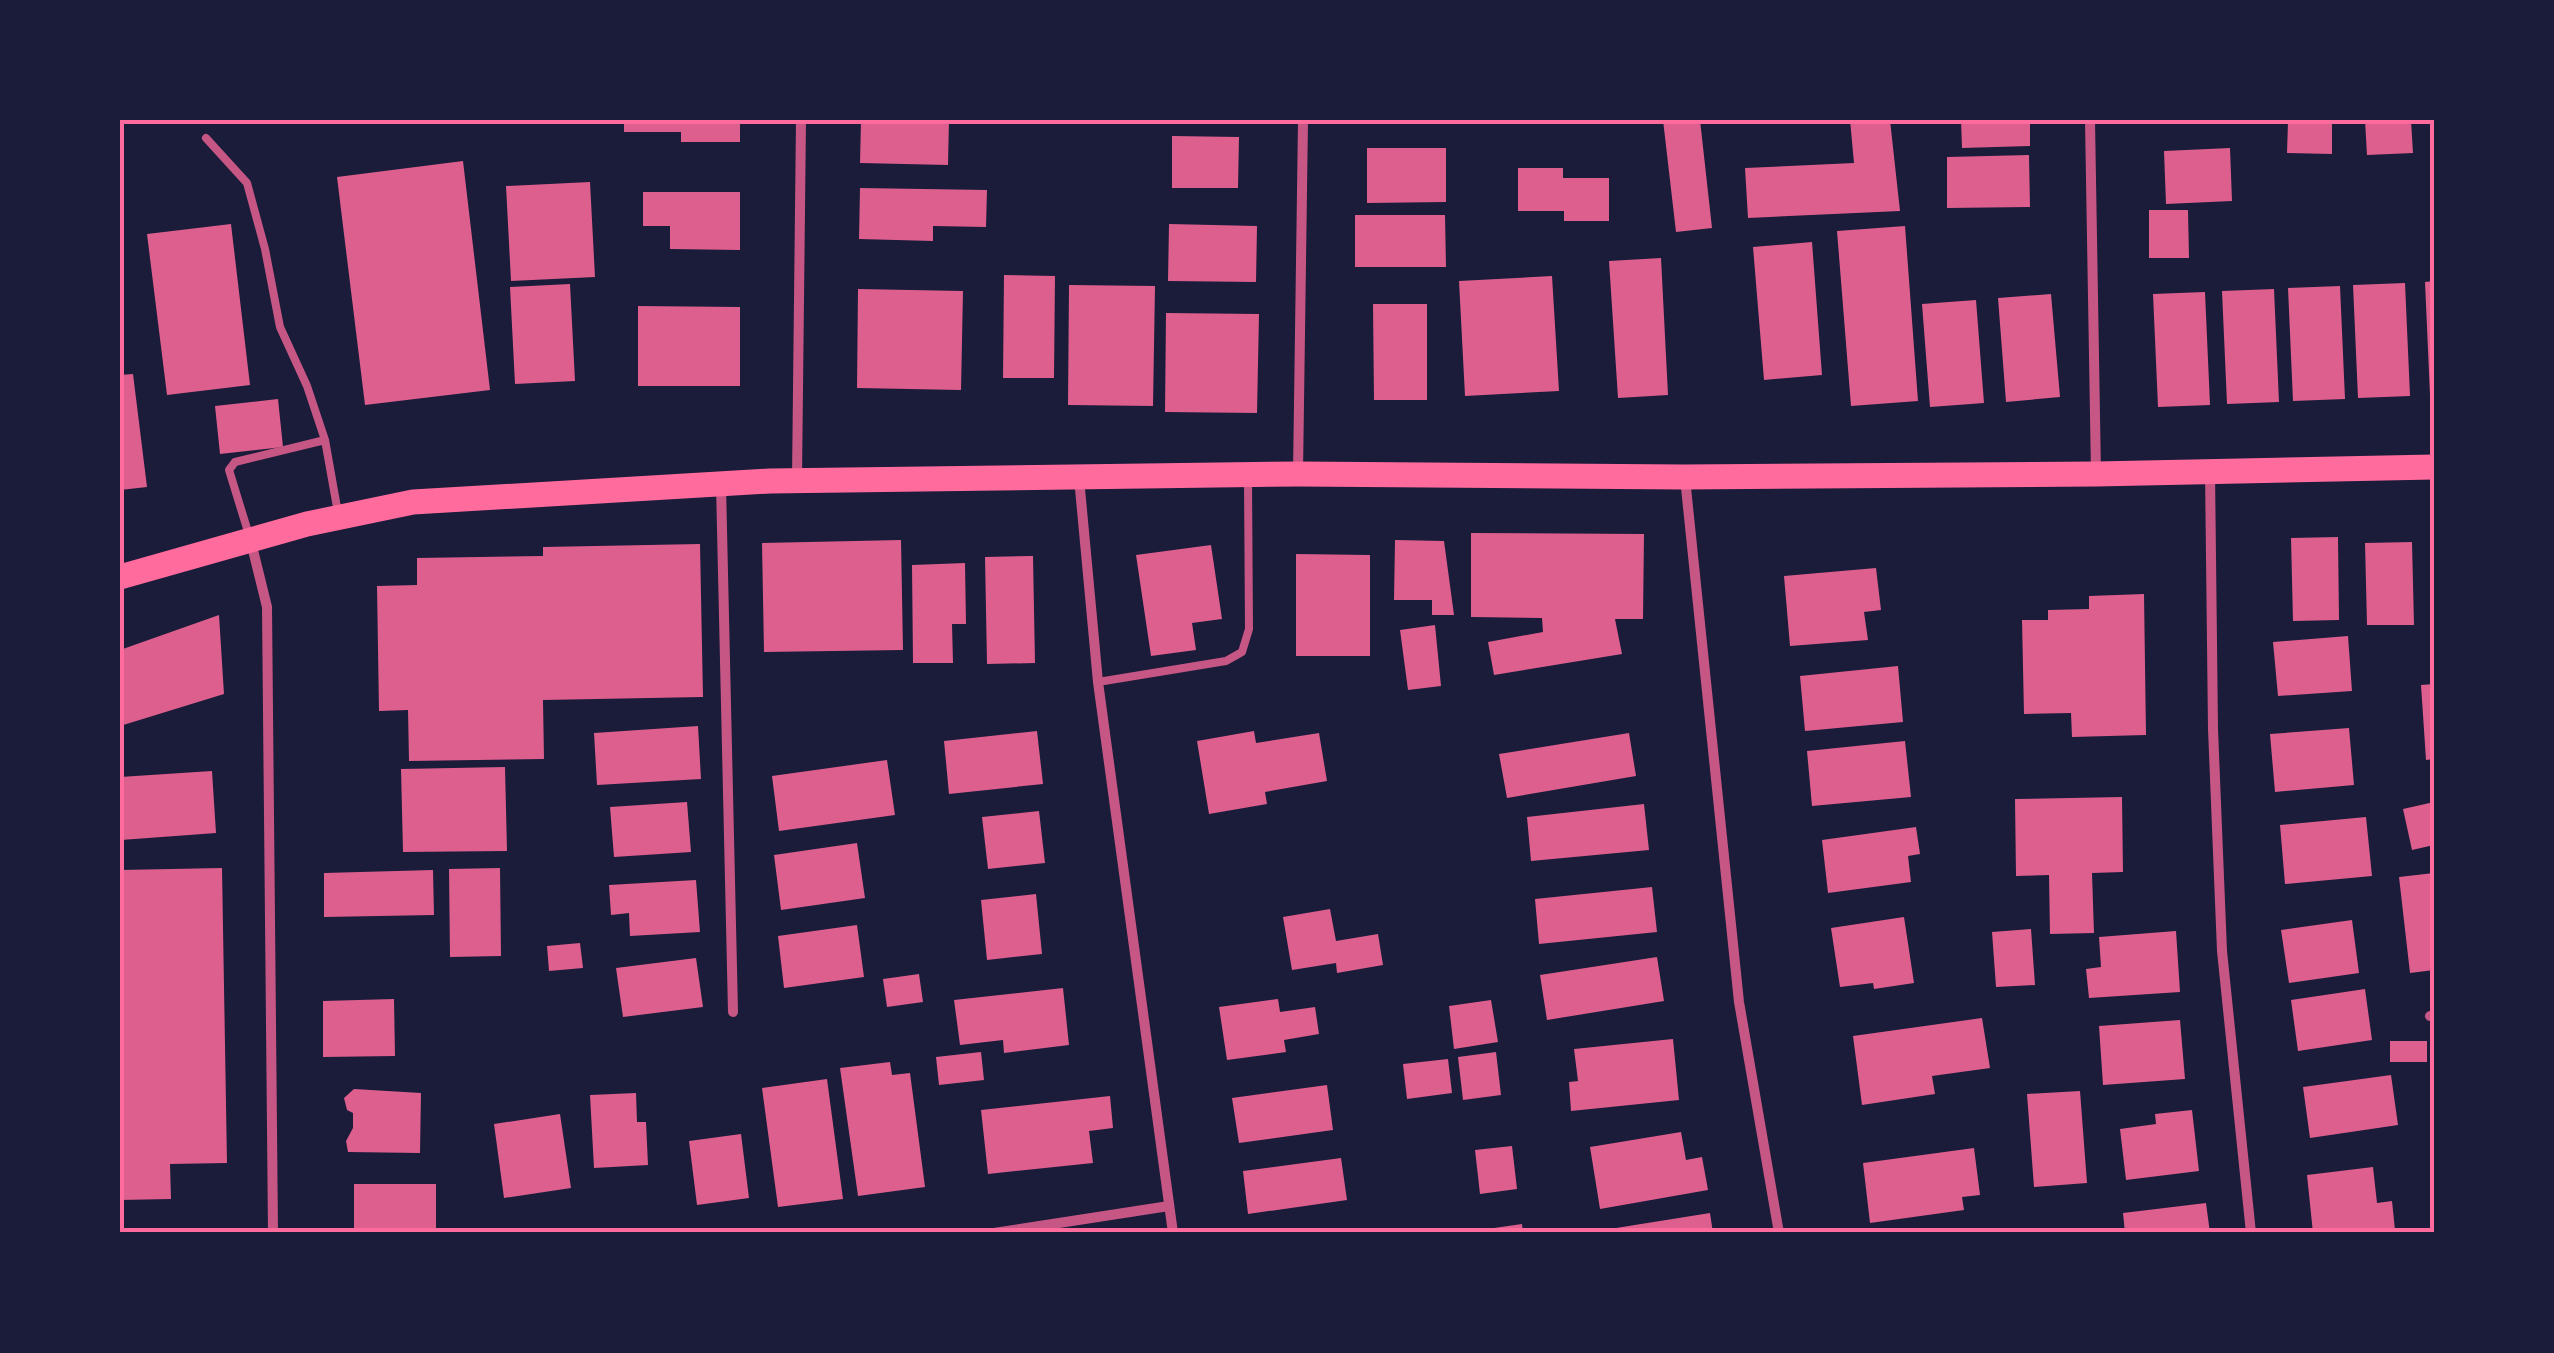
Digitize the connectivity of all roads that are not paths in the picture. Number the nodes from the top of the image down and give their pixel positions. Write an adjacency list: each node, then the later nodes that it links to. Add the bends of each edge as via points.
1 (802, 120): 13 (street)
2 (1304, 120): 8 (street)
3 (2090, 120): 9 (street)
4 (206, 138): 5 (lane, via 247,183 280,326)
5 (325, 440): 15 (lane); 16 (lane, via 236,462 229,470)
6 (2434, 467): 7 (main road)
7 (2210, 471): 9 (main road); 25 (street, via 2222,950)
8 (1298, 474): 10 (main road); 12 (main road)
9 (2096, 474): 12 (main road)
10 (1248, 475): 11 (main road); 18 (lane, via 1249,629 1242,652 1226,661)
11 (1079, 477): 13 (main road); 18 (street)
12 (1684, 477): 24 (street, via 1740,1002)
13 (797, 482): 14 (main road)
14 (721, 484): 15 (main road, via 413,502); 19 (street)
15 (339, 518): 16 (main road)
16 (250, 542): 17 (main road); 21 (street, via 267,607)
17 (120, 577)
18 (1098, 682): 20 (street)
19 (733, 1012)
20 (1169, 1206): 22 (street); 23 (street)
21 (273, 1233)
22 (994, 1233)
23 (1173, 1233)
24 (1779, 1233)
25 (2250, 1233)

